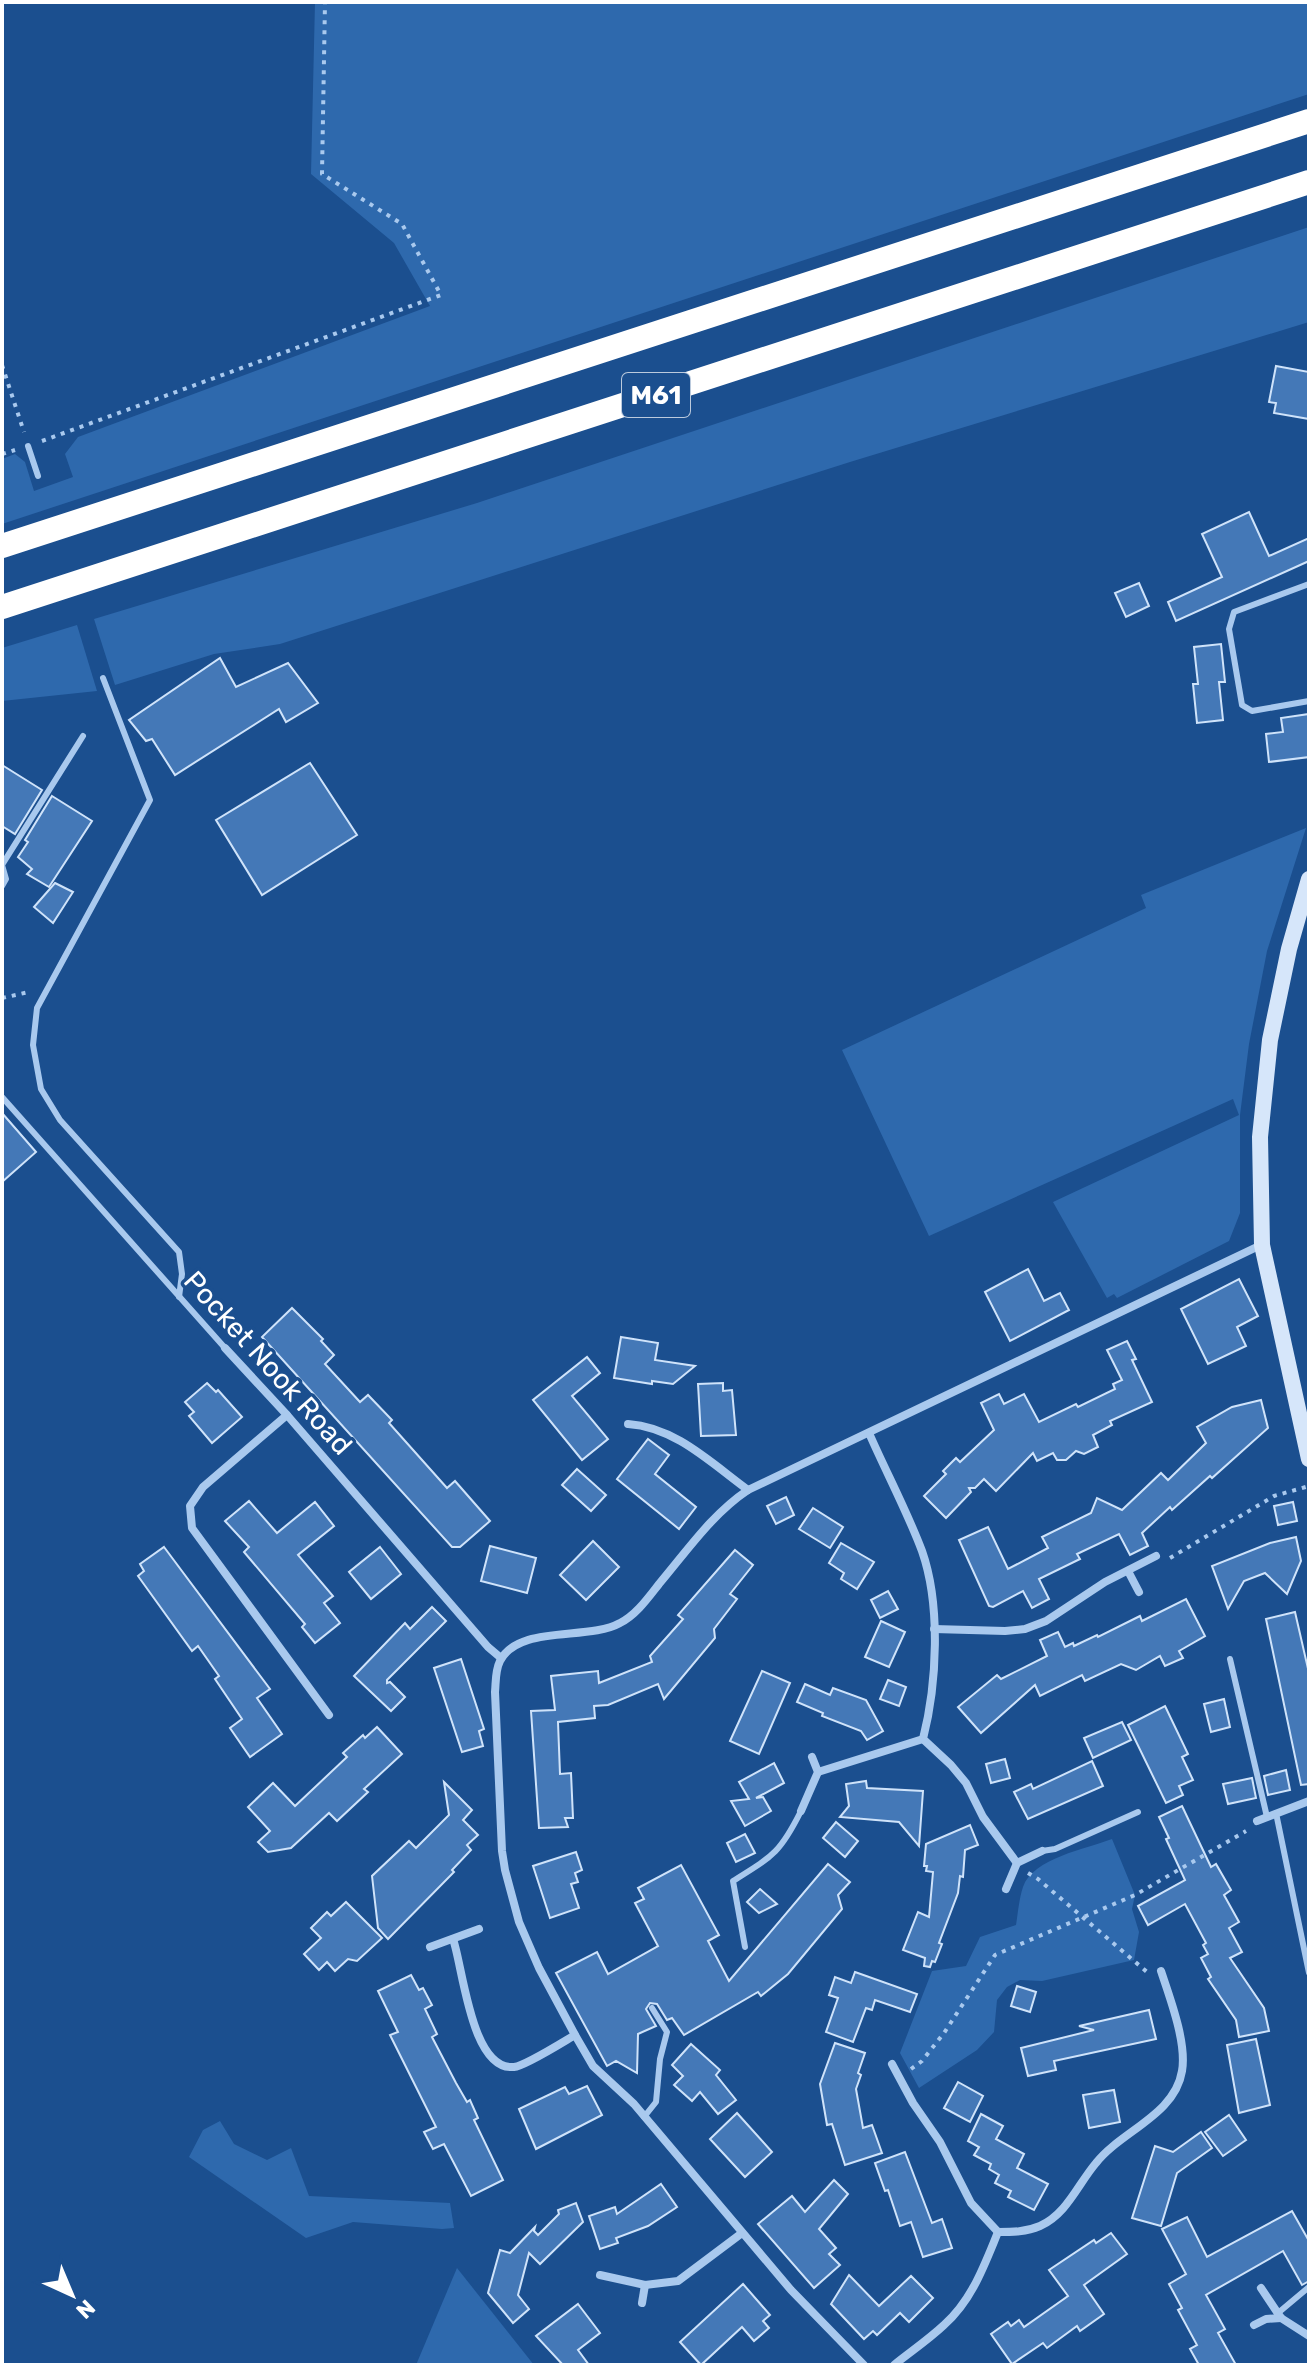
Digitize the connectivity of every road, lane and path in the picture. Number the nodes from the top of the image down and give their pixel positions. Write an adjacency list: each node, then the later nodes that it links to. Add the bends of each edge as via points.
1 (325, 2): 5 (path, via 322,174 402,224 441,295)
2 (1309, 121): 7 (highway, M61)
3 (1309, 182): 9 (highway, M61)
4 (2, 365): 5 (path)
5 (28, 446): 6 (lane)
6 (38, 476)
7 (2, 546)
8 (1309, 584): 11 (lane, via 1234,612 1229,629 1242,705 1252,711)
9 (2, 607)
10 (103, 678): 15 (lane, via 150,800)
11 (1309, 701)
12 (83, 736): 14 (lane, via 2,865)
13 (1309, 879): 18 (street, via 1270,1040 1260,1137)
14 (2, 886)
15 (47, 988): 16 (path); 19 (lane, via 37,1008 33,1045 41,1089 60,1120 179,1252)
16 (2, 998)
17 (2, 1097): 19 (lane, Pocket Nook Road)
18 (1262, 1245): 23 (street); 24 (street)
19 (179, 1297): 20 (lane, Pocket Nook Road)
20 (225, 1348): 21 (street, Pocket Nook Road)
21 (287, 1415): 31 (street, Pocket Nook Road); 33 (street, via 203,1487 190,1506 192,1528)
22 (628, 1424): 26 (street, via 668,1433)
23 (869, 1433): 26 (street); 30 (street, via 922,1550)
24 (1309, 1459)
25 (1309, 1486): 27 (path, via 1274,1496 1167,1560)
26 (748, 1490): 31 (street, via 715,1517 623,1622 530,1639)
27 (1156, 1556): 28 (street)
28 (1128, 1571): 29 (street); 30 (street, via 1025,1629)
29 (1139, 1592)
30 (934, 1629): 34 (street, via 935,1677)
31 (501, 1658): 53 (street, via 495,1692 505,1870 519,1922)
32 (1230, 1659): 40 (lane)
33 (329, 1715)
34 (923, 1739): 36 (street); 43 (street, via 966,1783)
35 (812, 1757): 36 (street)
36 (818, 1772): 38 (street)
37 (1309, 1801): 40 (street)
38 (801, 1811): 49 (lane, via 772,1857 733,1881)
39 (1138, 1812): 42 (lane)
40 (1272, 1815): 41 (street); 51 (lane)
41 (1257, 1821): 45 (path, via 1237,1838 1135,1895)
42 (1042, 1851): 43 (street)
43 (1017, 1863): 44 (street); 45 (path)
44 (1006, 1889)
45 (1084, 1917): 50 (path, via 1148,1973); 55 (path, via 995,1955 944,2033 922,2061)
46 (479, 1929): 47 (street)
47 (453, 1939): 48 (street); 53 (street, via 471,2018 484,2049 500,2065 515,2067)
48 (430, 1947)
49 (745, 1947)
50 (1161, 1971): 57 (street, via 1181,2043 1182,2071 1176,2088 1161,2108 1096,2162 1055,2216 1023,2232)
51 (1309, 1973)
52 (652, 2008): 56 (lane, via 667,2032 656,2102)
53 (575, 2035): 56 (street, via 593,2066)
54 (892, 2064): 55 (street)
55 (899, 2078): 57 (street, via 971,2203)
56 (644, 2117): 58 (street)
57 (998, 2232): 68 (street, via 966,2300 946,2324)
58 (742, 2233): 60 (street, via 678,2281); 67 (street)
59 (600, 2275): 60 (street)
60 (645, 2285): 63 (street)
61 (1309, 2287): 64 (lane)
62 (1261, 2288): 64 (street)
63 (642, 2303)
64 (1279, 2316): 65 (street); 66 (street)
65 (1254, 2325)
66 (1309, 2336)
67 (864, 2365)
68 (894, 2365)

